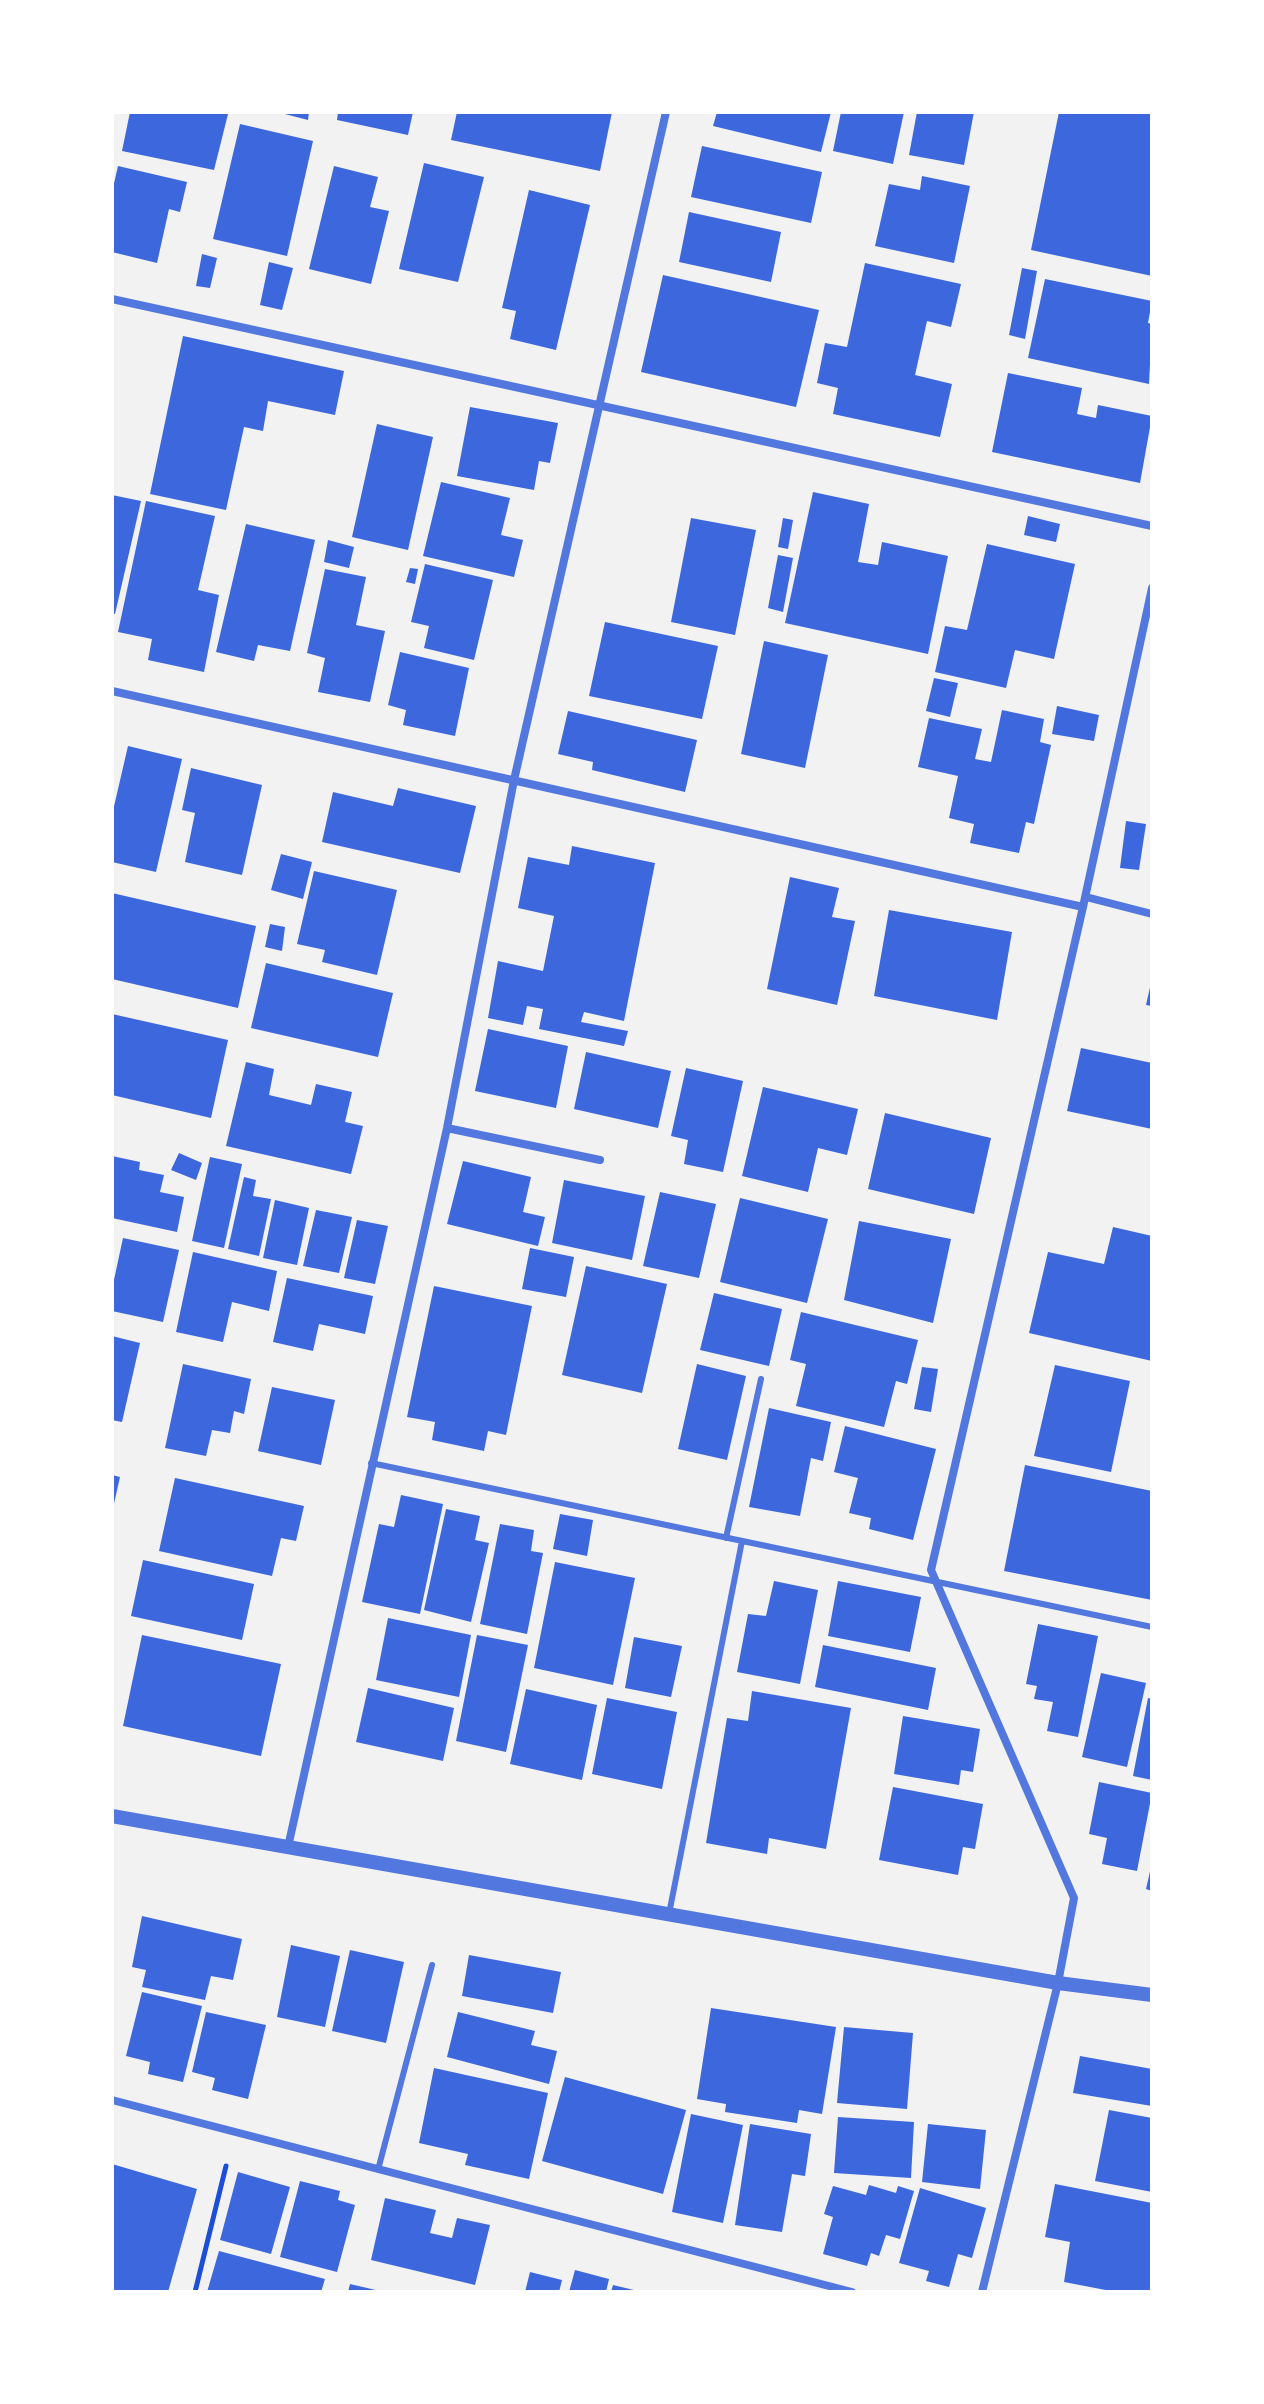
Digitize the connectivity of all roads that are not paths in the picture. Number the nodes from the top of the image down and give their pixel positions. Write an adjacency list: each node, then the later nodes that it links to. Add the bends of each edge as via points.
1 (666, 112): 3 (street)
2 (112, 299): 3 (street)
3 (596, 407): 4 (street); 7 (street)
4 (1152, 526)
5 (1152, 588): 8 (street)
6 (112, 691): 7 (street)
7 (514, 780): 9 (street); 11 (street)
8 (1086, 897): 9 (street); 10 (street)
9 (1083, 907): 17 (street, via 931,1570)
10 (1152, 914)
11 (447, 1128): 12 (street); 14 (street)
12 (600, 1160)
13 (761, 1379): 15 (lane)
14 (371, 1463): 15 (lane); 20 (street)
15 (726, 1538): 16 (lane)
16 (742, 1541): 17 (lane); 21 (lane)
17 (937, 1582): 18 (lane); 23 (street, via 1074,1898)
18 (1152, 1627)
19 (112, 1816): 20 (street)
20 (288, 1847): 21 (street)
21 (668, 1914): 23 (street)
22 (432, 1965): 26 (lane)
23 (1058, 1983): 24 (street); 28 (street)
24 (1152, 1995)
25 (112, 2100): 26 (street)
26 (379, 2166): 27 (street)
27 (852, 2292)
28 (982, 2292)

